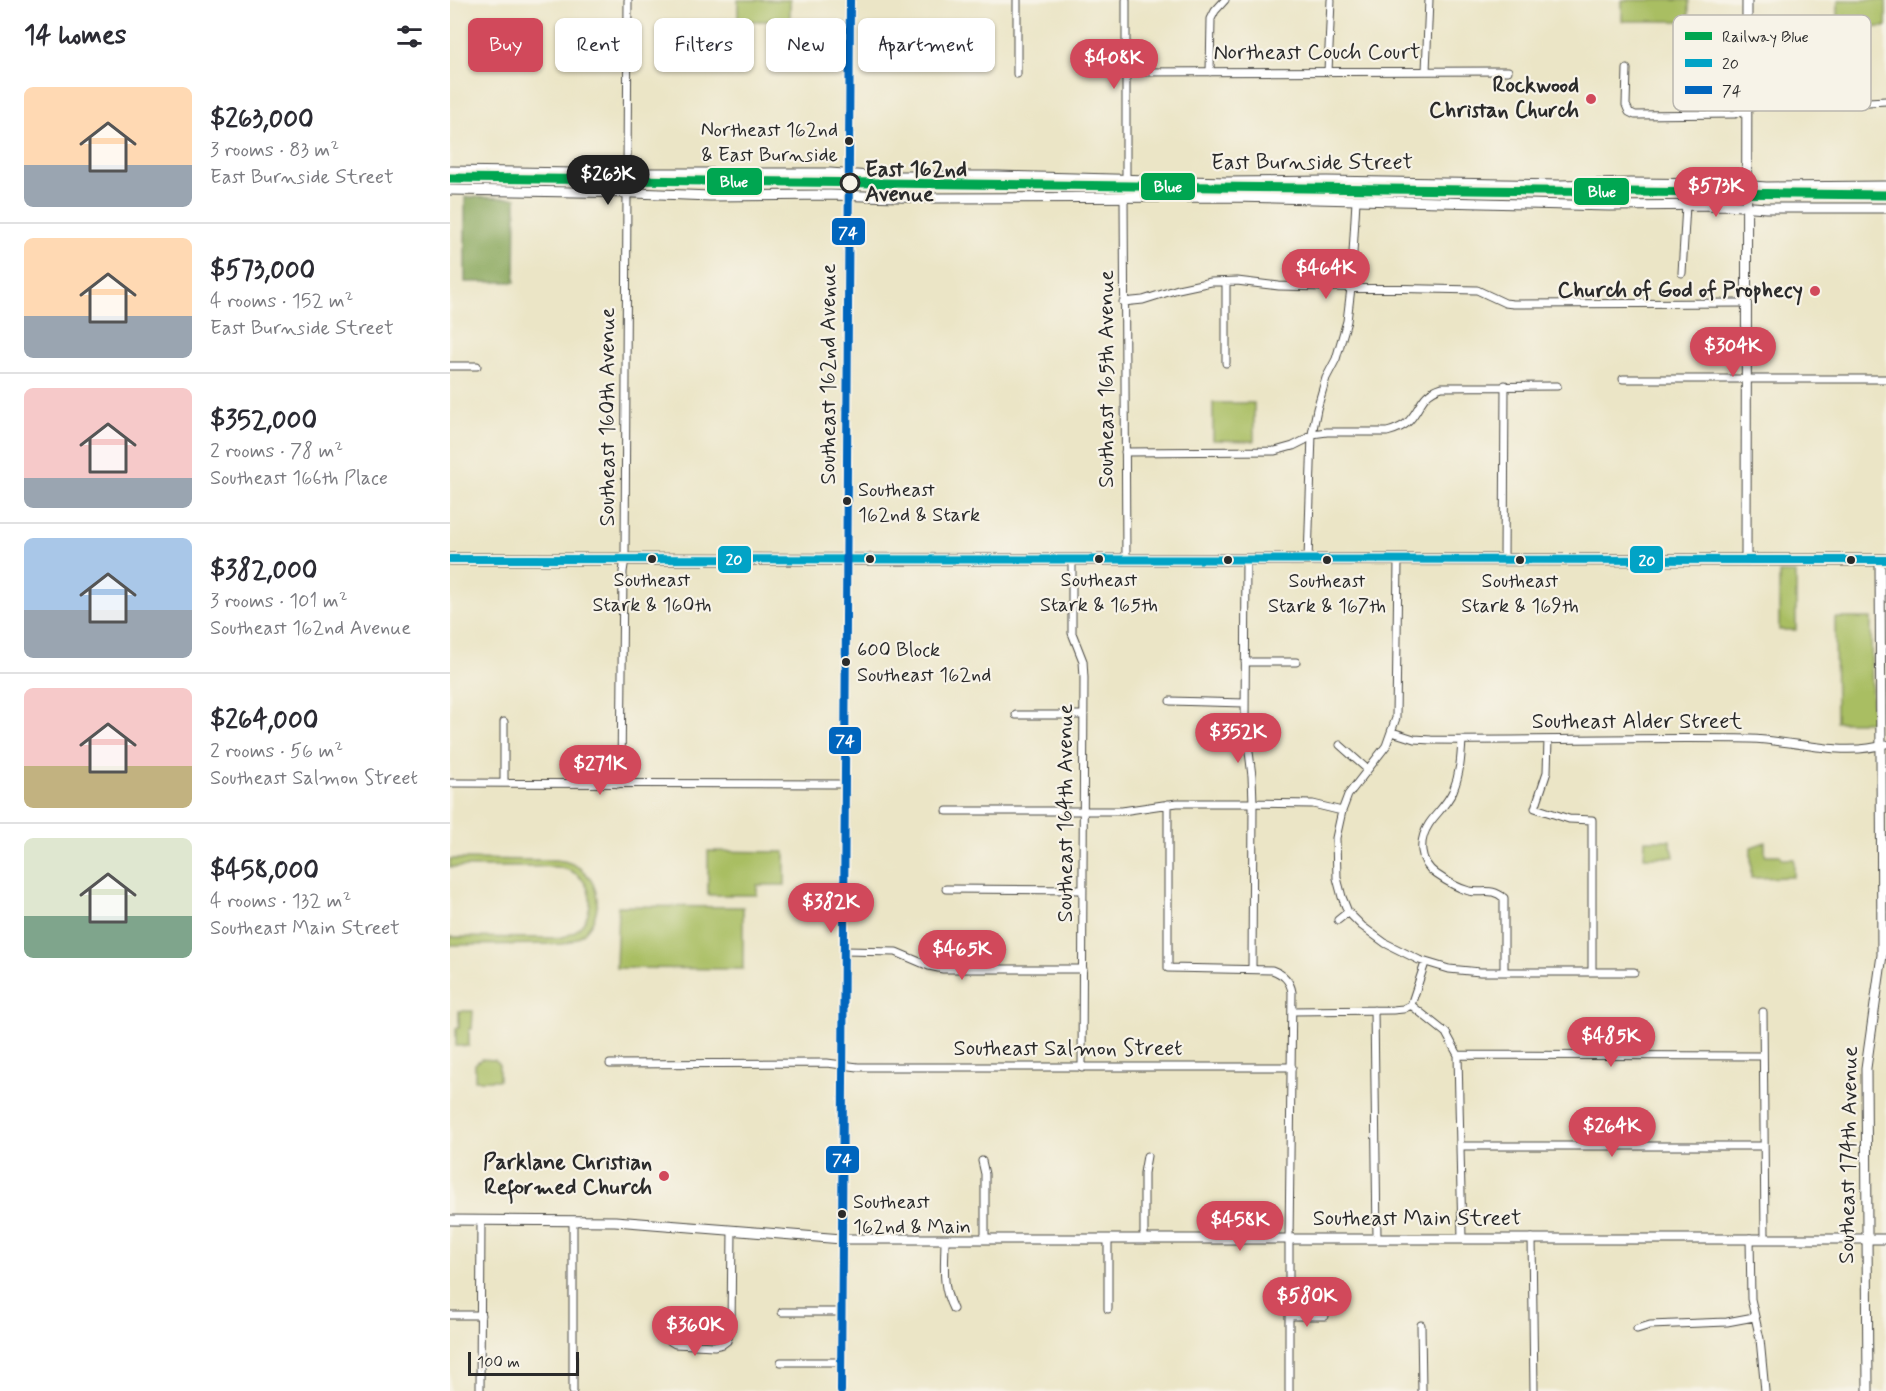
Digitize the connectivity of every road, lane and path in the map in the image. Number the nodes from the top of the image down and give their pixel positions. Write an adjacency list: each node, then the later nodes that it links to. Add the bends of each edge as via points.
1 (628, 0): 20 (street)
2 (850, 0): 21 (street, Southeast 162nd Avenue)
3 (1017, 0): 14 (street)
4 (1126, 0): 11 (street)
5 (1225, 0): 12 (street, via 1211,19)
6 (1331, 0): 13 (street)
7 (1429, 0): 9 (street)
8 (1627, 69): 17 (street, via 1626,105 1635,115)
9 (1426, 71): 10 (street, Northeast Couch Court); 13 (street, Northeast Couch Court)
10 (1508, 71)
11 (1126, 72): 12 (street, Northeast Couch Court); 22 (street)
12 (1210, 72): 13 (street, Northeast Couch Court)
13 (1328, 72)
14 (1017, 74)
15 (1886, 101): 16 (street)
16 (1871, 102)
17 (1742, 111)
18 (1747, 111): 23 (street)
19 (450, 171): 20 (street, East Burnside Street)
20 (627, 173): 21 (street, East Burnside Street)
21 (850, 175): 22 (street, East Burnside Street); 27 (street, Southeast 162nd Avenue)
22 (1126, 179): 23 (street, East Burnside Street)
23 (1747, 185): 24 (street, East Burnside Street); 31 (street)
24 (1886, 186)
25 (450, 190): 26 (street, East Burnside Street)
26 (627, 193): 27 (street, East Burnside Street); 52 (street, Southeast 160th Avenue)
27 (850, 196): 28 (street, East Burnside Street); 53 (street, Southeast 162nd Avenue)
28 (1124, 198): 29 (street, East Burnside Street); 36 (street, Southeast 165th Avenue)
29 (1356, 201): 30 (street, East Burnside Street); 35 (street)
30 (1686, 205): 31 (street, East Burnside Street); 33 (street)
31 (1747, 206): 32 (street, East Burnside Street); 37 (street)
32 (1886, 208)
33 (1682, 273)
34 (1226, 282): 35 (street); 36 (street, via 1197,284 1153,298); 38 (street)
35 (1351, 288): 37 (street, via 1477,290 1513,304); 42 (street, via 1341,343)
36 (1123, 302): 49 (street, Southeast 165th Avenue)
37 (1746, 303): 44 (street)
38 (1226, 363)
39 (450, 366): 40 (street)
40 (477, 366)
41 (1317, 374): 42 (street)
42 (1326, 378): 48 (street)
43 (1623, 379): 44 (street)
44 (1746, 379): 45 (street); 59 (street)
45 (1886, 379)
46 (1505, 385): 47 (street); 48 (street, via 1434,390 1408,423 1387,432); 58 (street)
47 (1557, 386)
48 (1312, 434): 49 (street, via 1275,451); 56 (street)
49 (1125, 452): 51 (street, Southeast 165th Avenue)
50 (450, 559): 52 (main road)
51 (1126, 559): 54 (main road); 55 (main road)
52 (625, 560): 53 (main road); 76 (street, Southeast 160th Avenue)
53 (846, 560): 54 (main road); 77 (street, Southeast 162nd Avenue)
54 (1072, 560): 66 (street, Southeast 164th Avenue, via 1072,633 1084,669)
55 (1246, 560): 56 (main road); 61 (street)
56 (1308, 560): 57 (main road)
57 (1398, 560): 58 (main road); 68 (street, via 1398,710)
58 (1504, 560): 59 (main road)
59 (1746, 560): 60 (main road)
60 (1883, 560): 72 (street, Southeast 174th Avenue)
61 (1245, 662): 62 (street); 64 (street)
62 (1296, 662)
63 (1170, 701): 64 (street)
64 (1245, 703): 78 (street)
65 (1016, 715): 66 (street)
66 (1084, 715): 81 (street, Southeast 164th Avenue)
67 (504, 722): 75 (street)
68 (1392, 732): 69 (street, Southeast Alder Street, via 1414,739); 73 (street, via 1386,746)
69 (1461, 740): 70 (street, Southeast Alder Street); 92 (street, via 1459,775 1424,835 1422,852 1433,872 1450,883 1470,891 1496,891 1504,898)
70 (1548, 740): 72 (street, Southeast Alder Street, via 1753,739 1836,748); 91 (street, via 1547,772 1535,808 1569,819 1592,820)
71 (1340, 745): 73 (street)
72 (1884, 745): 123 (street, Southeast 174th Avenue, via 1882,955 1866,1068)
73 (1367, 768): 82 (street)
74 (450, 783): 75 (street)
75 (504, 783): 76 (street)
76 (618, 784): 77 (street)
77 (845, 784): 87 (street, Southeast 162nd Avenue)
78 (1253, 803): 79 (street); 82 (street, via 1312,804); 89 (street)
79 (1168, 804): 81 (street, via 1134,810); 89 (street, via 1168,968)
80 (947, 811): 81 (street)
81 (1084, 811): 84 (street, Southeast 164th Avenue)
82 (1342, 811): 85 (street, via 1336,838 1337,878)
83 (946, 890): 84 (street)
84 (1083, 890): 90 (street, Southeast 164th Avenue)
85 (1348, 912): 86 (street); 88 (street, via 1385,943)
86 (1338, 920)
87 (844, 951): 90 (street, via 896,952 943,969); 101 (street, Southeast 162nd Avenue)
88 (1425, 963): 92 (street, via 1466,972); 94 (street)
89 (1252, 968): 96 (street, via 1272,969 1285,977 1291,986)
90 (1083, 969): 102 (street, Southeast 164th Avenue)
91 (1592, 971): 92 (street); 93 (street)
92 (1504, 972)
93 (1634, 972)
94 (1411, 1005): 95 (street); 98 (street, via 1446,1033)
95 (1374, 1010): 96 (street); 112 (street)
96 (1292, 1011): 103 (street)
97 (1763, 1012): 99 (street)
98 (1458, 1056): 99 (street); 104 (street)
99 (1763, 1056): 105 (street)
100 (610, 1064): 101 (street, Southeast Salmon Street)
101 (843, 1065): 102 (street, Southeast Salmon Street); 116 (street, Southeast 162nd Avenue)
102 (1082, 1068): 103 (street, Southeast Salmon Street)
103 (1292, 1068): 121 (street)
104 (1461, 1146): 105 (street); 122 (street)
105 (1763, 1146): 115 (street)
106 (1147, 1156): 120 (street)
107 (982, 1161): 118 (street)
108 (450, 1220): 109 (street, Southeast Main Street)
109 (481, 1220): 110 (street, Southeast Main Street); 130 (street)
110 (573, 1221): 111 (street, Southeast Main Street); 140 (street)
111 (732, 1230): 116 (street, Southeast Main Street); 136 (street, via 731,1329 727,1341 714,1346 675,1344)
112 (1377, 1238): 121 (street, Southeast Main Street); 122 (street, Southeast Main Street)
113 (1532, 1238): 114 (street, Southeast Main Street); 122 (street, Southeast Main Street); 144 (street)
114 (1750, 1238): 115 (street, Southeast Main Street); 133 (street)
115 (1765, 1238): 123 (street, Southeast Main Street)
116 (842, 1239): 117 (street, Southeast Main Street); 128 (street, Southeast 162nd Avenue)
117 (945, 1239): 118 (street, Southeast Main Street); 125 (street, via 945,1287)
118 (985, 1239): 119 (street, Southeast Main Street)
119 (1108, 1239): 120 (street, Southeast Main Street); 126 (street)
120 (1143, 1239): 121 (street, Southeast Main Street)
121 (1288, 1239): 132 (street)
122 (1462, 1239)
123 (1867, 1239): 124 (street, Southeast Main Street); 146 (street, Southeast 174th Avenue)
124 (1886, 1239)
125 (953, 1309)
126 (1108, 1309)
127 (782, 1312): 128 (street)
128 (842, 1312): 138 (street, Southeast 162nd Avenue)
129 (450, 1314): 130 (street)
130 (481, 1315): 139 (street)
131 (1325, 1316): 132 (street)
132 (1289, 1317): 142 (street)
133 (1754, 1317): 135 (street); 145 (street, via 1764,1362)
134 (1421, 1325): 143 (street)
135 (1637, 1329)
136 (662, 1336)
137 (781, 1362): 138 (street)
138 (841, 1362): 141 (street, Southeast 162nd Avenue)
139 (480, 1391)
140 (573, 1391)
141 (841, 1391)
142 (1289, 1391)
143 (1422, 1391)
144 (1534, 1391)
145 (1765, 1391)
146 (1868, 1391)

